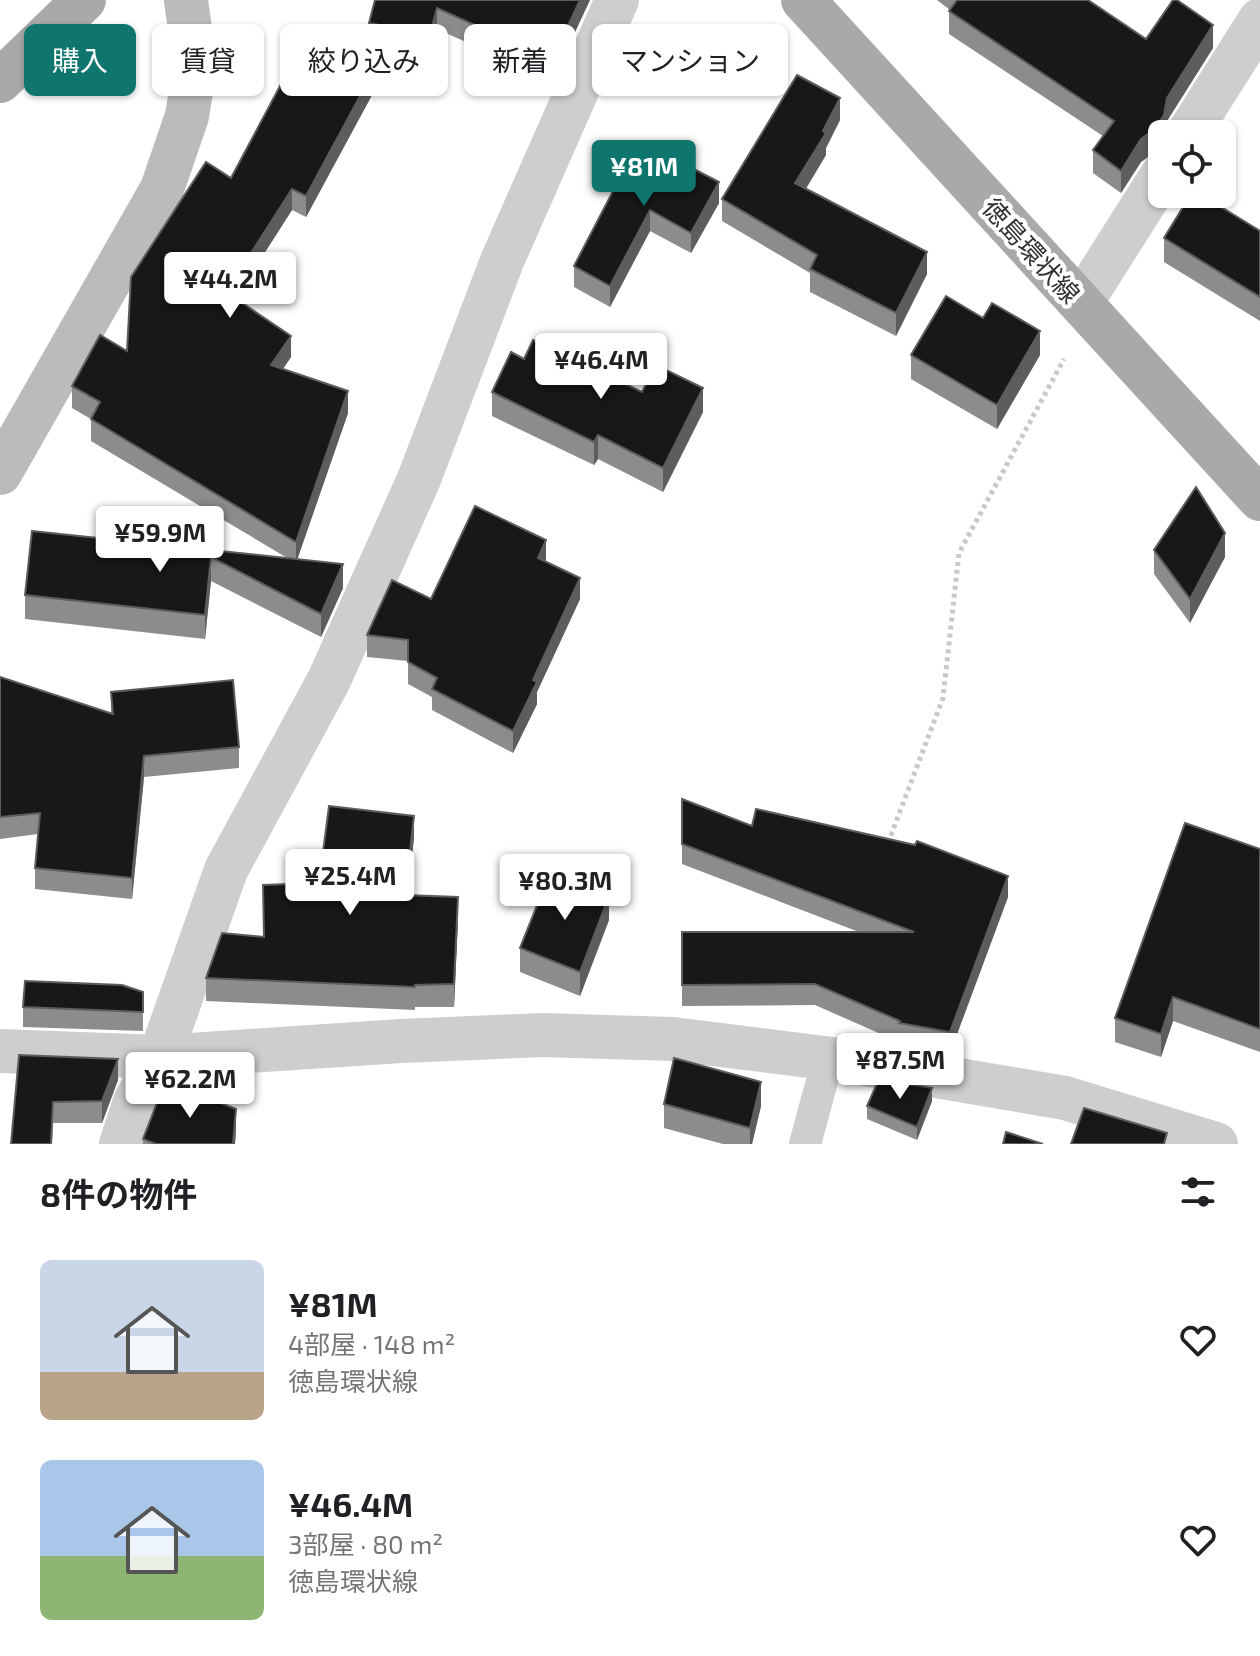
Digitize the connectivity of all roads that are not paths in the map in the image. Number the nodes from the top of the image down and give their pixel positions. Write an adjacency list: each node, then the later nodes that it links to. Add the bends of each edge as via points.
1 (84, 0): 6 (main road)
2 (186, 0): 10 (street, via 192,85 162,189)
3 (617, 0): 13 (street, via 502,261 419,479 329,680 226,870)
4 (803, 0): 9 (main road, 徳島環状線)
5 (1260, 20): 7 (street)
6 (0, 81)
7 (1197, 120)
8 (1148, 199): 9 (street)
9 (1085, 308): 11 (main road, 徳島環状線)
10 (0, 473)
11 (1260, 499)
12 (0, 1051): 13 (street)
13 (160, 1057): 14 (street, via 542,1035 673,1039); 15 (street, via 135,1101)
14 (828, 1059): 16 (lane); 17 (street, via 1065,1098)
15 (121, 1144)
16 (805, 1144)
17 (1216, 1144)

